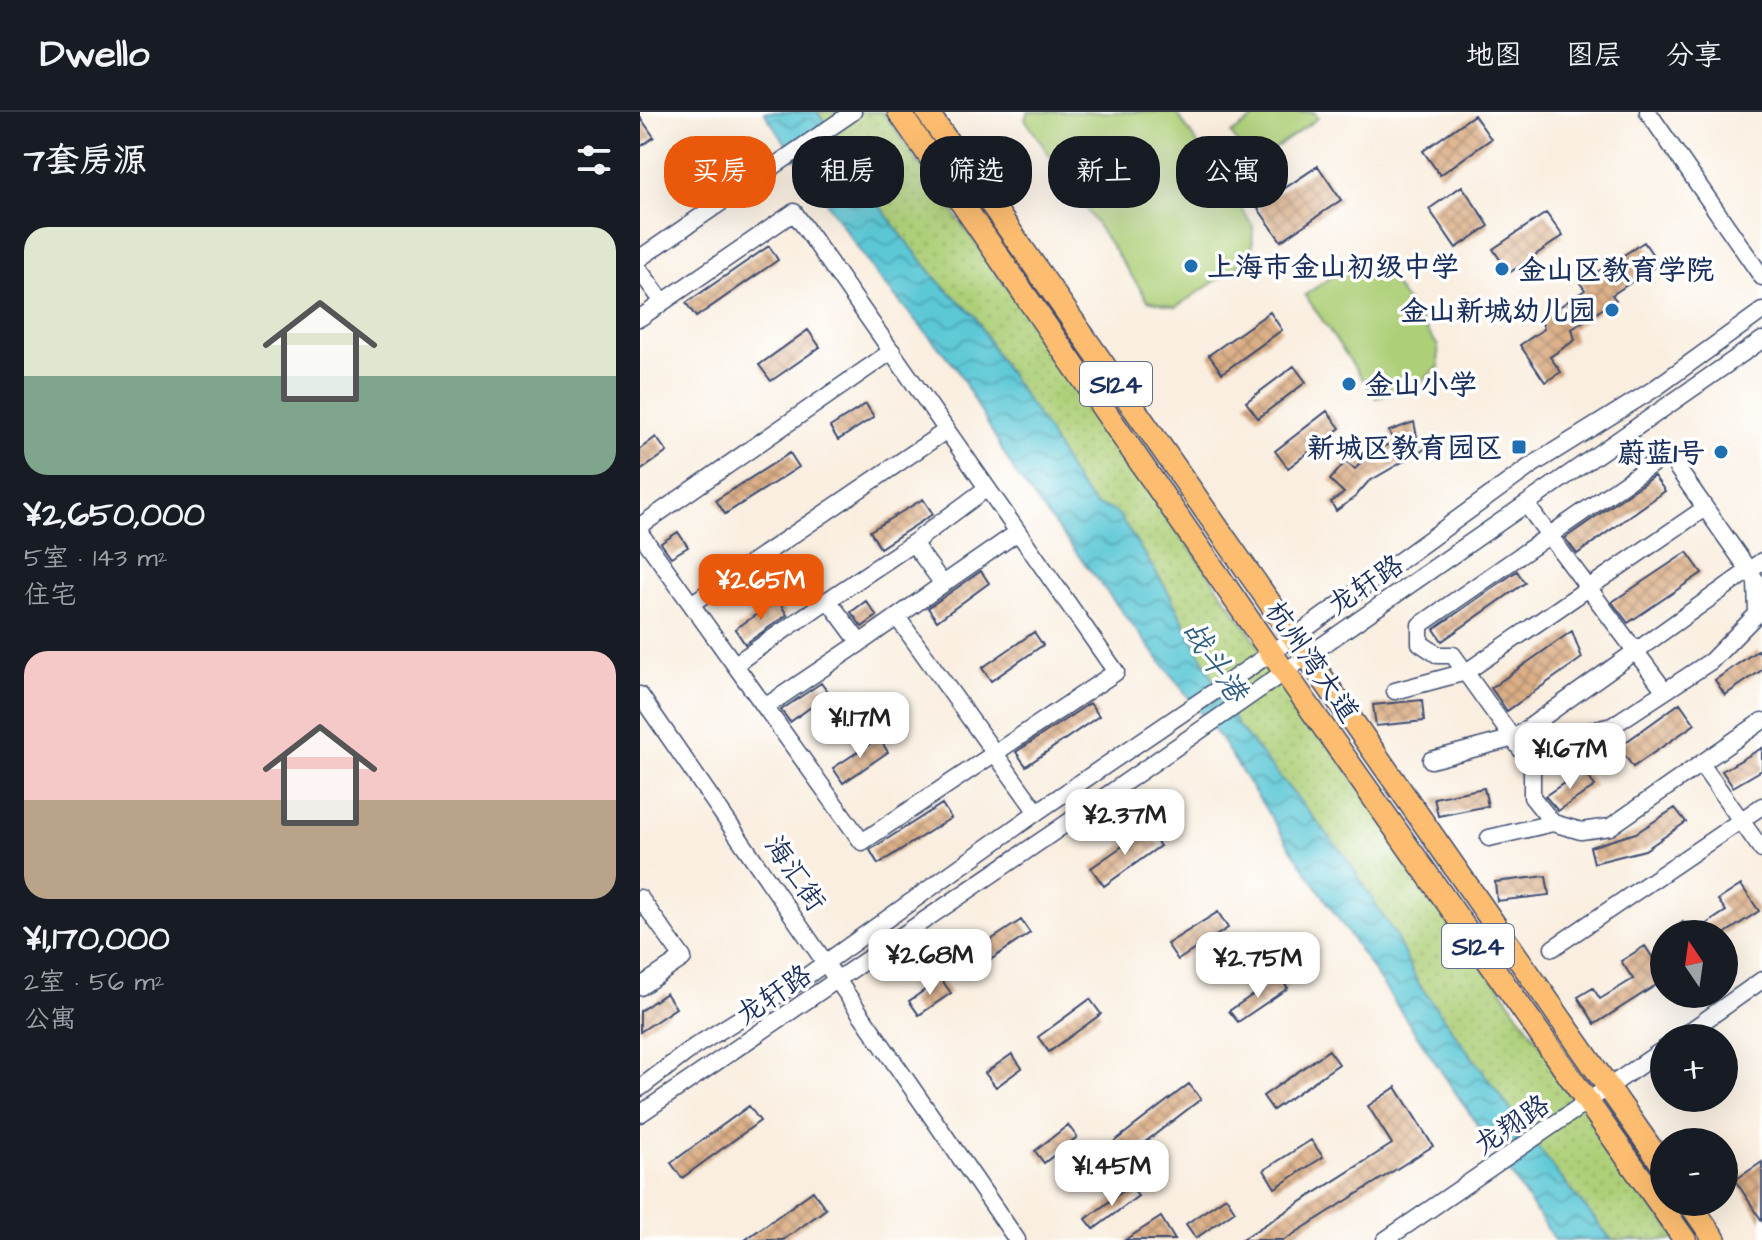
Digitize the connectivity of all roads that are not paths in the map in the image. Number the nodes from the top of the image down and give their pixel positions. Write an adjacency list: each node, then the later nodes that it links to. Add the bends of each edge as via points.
1 (853, 112): 5 (street)
2 (899, 112): 31 (main road, 杭州湾大道 / S124)
3 (927, 112): 29 (main road, 杭州湾大道 / S124)
4 (1648, 112): 7 (street)
5 (640, 258)
6 (640, 271): 8 (street)
7 (1762, 277)
8 (663, 302): 10 (street); 12 (street, via 794,212)
9 (1762, 311): 29 (street, via 1654,389 1532,465)
10 (640, 318)
11 (1762, 340): 15 (street, 龙轩路)
12 (892, 351): 13 (street); 17 (street)
13 (947, 430): 14 (street); 26 (street)
14 (987, 488): 18 (street); 21 (street)
15 (1526, 504): 20 (street); 29 (street, 龙轩路)
16 (1705, 508): 20 (street, via 1673,462 1661,458); 22 (street); 24 (street)
17 (640, 526)
18 (1018, 532): 23 (street); 40 (street, via 1116,672)
19 (640, 533): 26 (street)
20 (1550, 535): 24 (street); 33 (street, via 1420,625 1420,643 1438,655 1453,655)
21 (913, 543): 23 (street); 25 (street)
22 (1757, 575): 30 (street); 35 (street, via 1757,614 1711,661)
23 (943, 584): 27 (street)
24 (1588, 588): 30 (street); 33 (street)
25 (828, 600): 28 (street); 32 (street)
26 (691, 604): 32 (street)
27 (897, 617): 28 (street); 40 (street)
28 (860, 643): 37 (street)
29 (1299, 647): 31 (street, 龙轩路); 58 (main road, 杭州湾大道 / S124)
30 (1636, 653): 35 (street); 39 (street)
31 (1277, 662): 44 (street, via 1222,686); 52 (street, 龙轩路, via 1250,695); 59 (main road, 杭州湾大道 / S124)
32 (735, 664): 37 (street)
33 (1466, 672): 34 (street); 39 (street)
34 (1395, 691)
35 (1665, 691): 39 (street, via 1612,726 1537,743)
36 (640, 695): 51 (street, 海汇街)
37 (765, 707): 40 (street, via 862,842)
38 (1762, 721): 42 (street)
39 (1514, 738): 41 (street); 46 (street, via 1532,765 1532,797)
40 (994, 753): 44 (street)
41 (1431, 760)
42 (1701, 764): 45 (street); 46 (street, via 1610,827 1581,831)
43 (1762, 806): 45 (street)
44 (1037, 812): 51 (street)
45 (1741, 820): 48 (street); 50 (street)
46 (1553, 823): 47 (street)
47 (1489, 838)
48 (1762, 850)
49 (640, 898): 54 (street, via 683,958)
50 (1553, 948)
51 (826, 963): 52 (street, 海汇街); 57 (street)
52 (839, 980): 60 (street, 龙轩路); 63 (street, 海汇街)
53 (1762, 980): 55 (street)
54 (640, 987)
55 (1700, 1024)
56 (1650, 1059): 58 (street, 龙翔路)
57 (640, 1088)
58 (1609, 1088): 59 (street, 龙翔路); 61 (main road, 杭州湾大道 / S124)
59 (1589, 1102): 64 (street, 龙翔路); 65 (main road, 杭州湾大道 / S124)
60 (640, 1114)
61 (1650, 1147)
62 (1699, 1216): 66 (main road)
63 (1017, 1240)
64 (1385, 1240)
65 (1685, 1240)
66 (1715, 1240)

